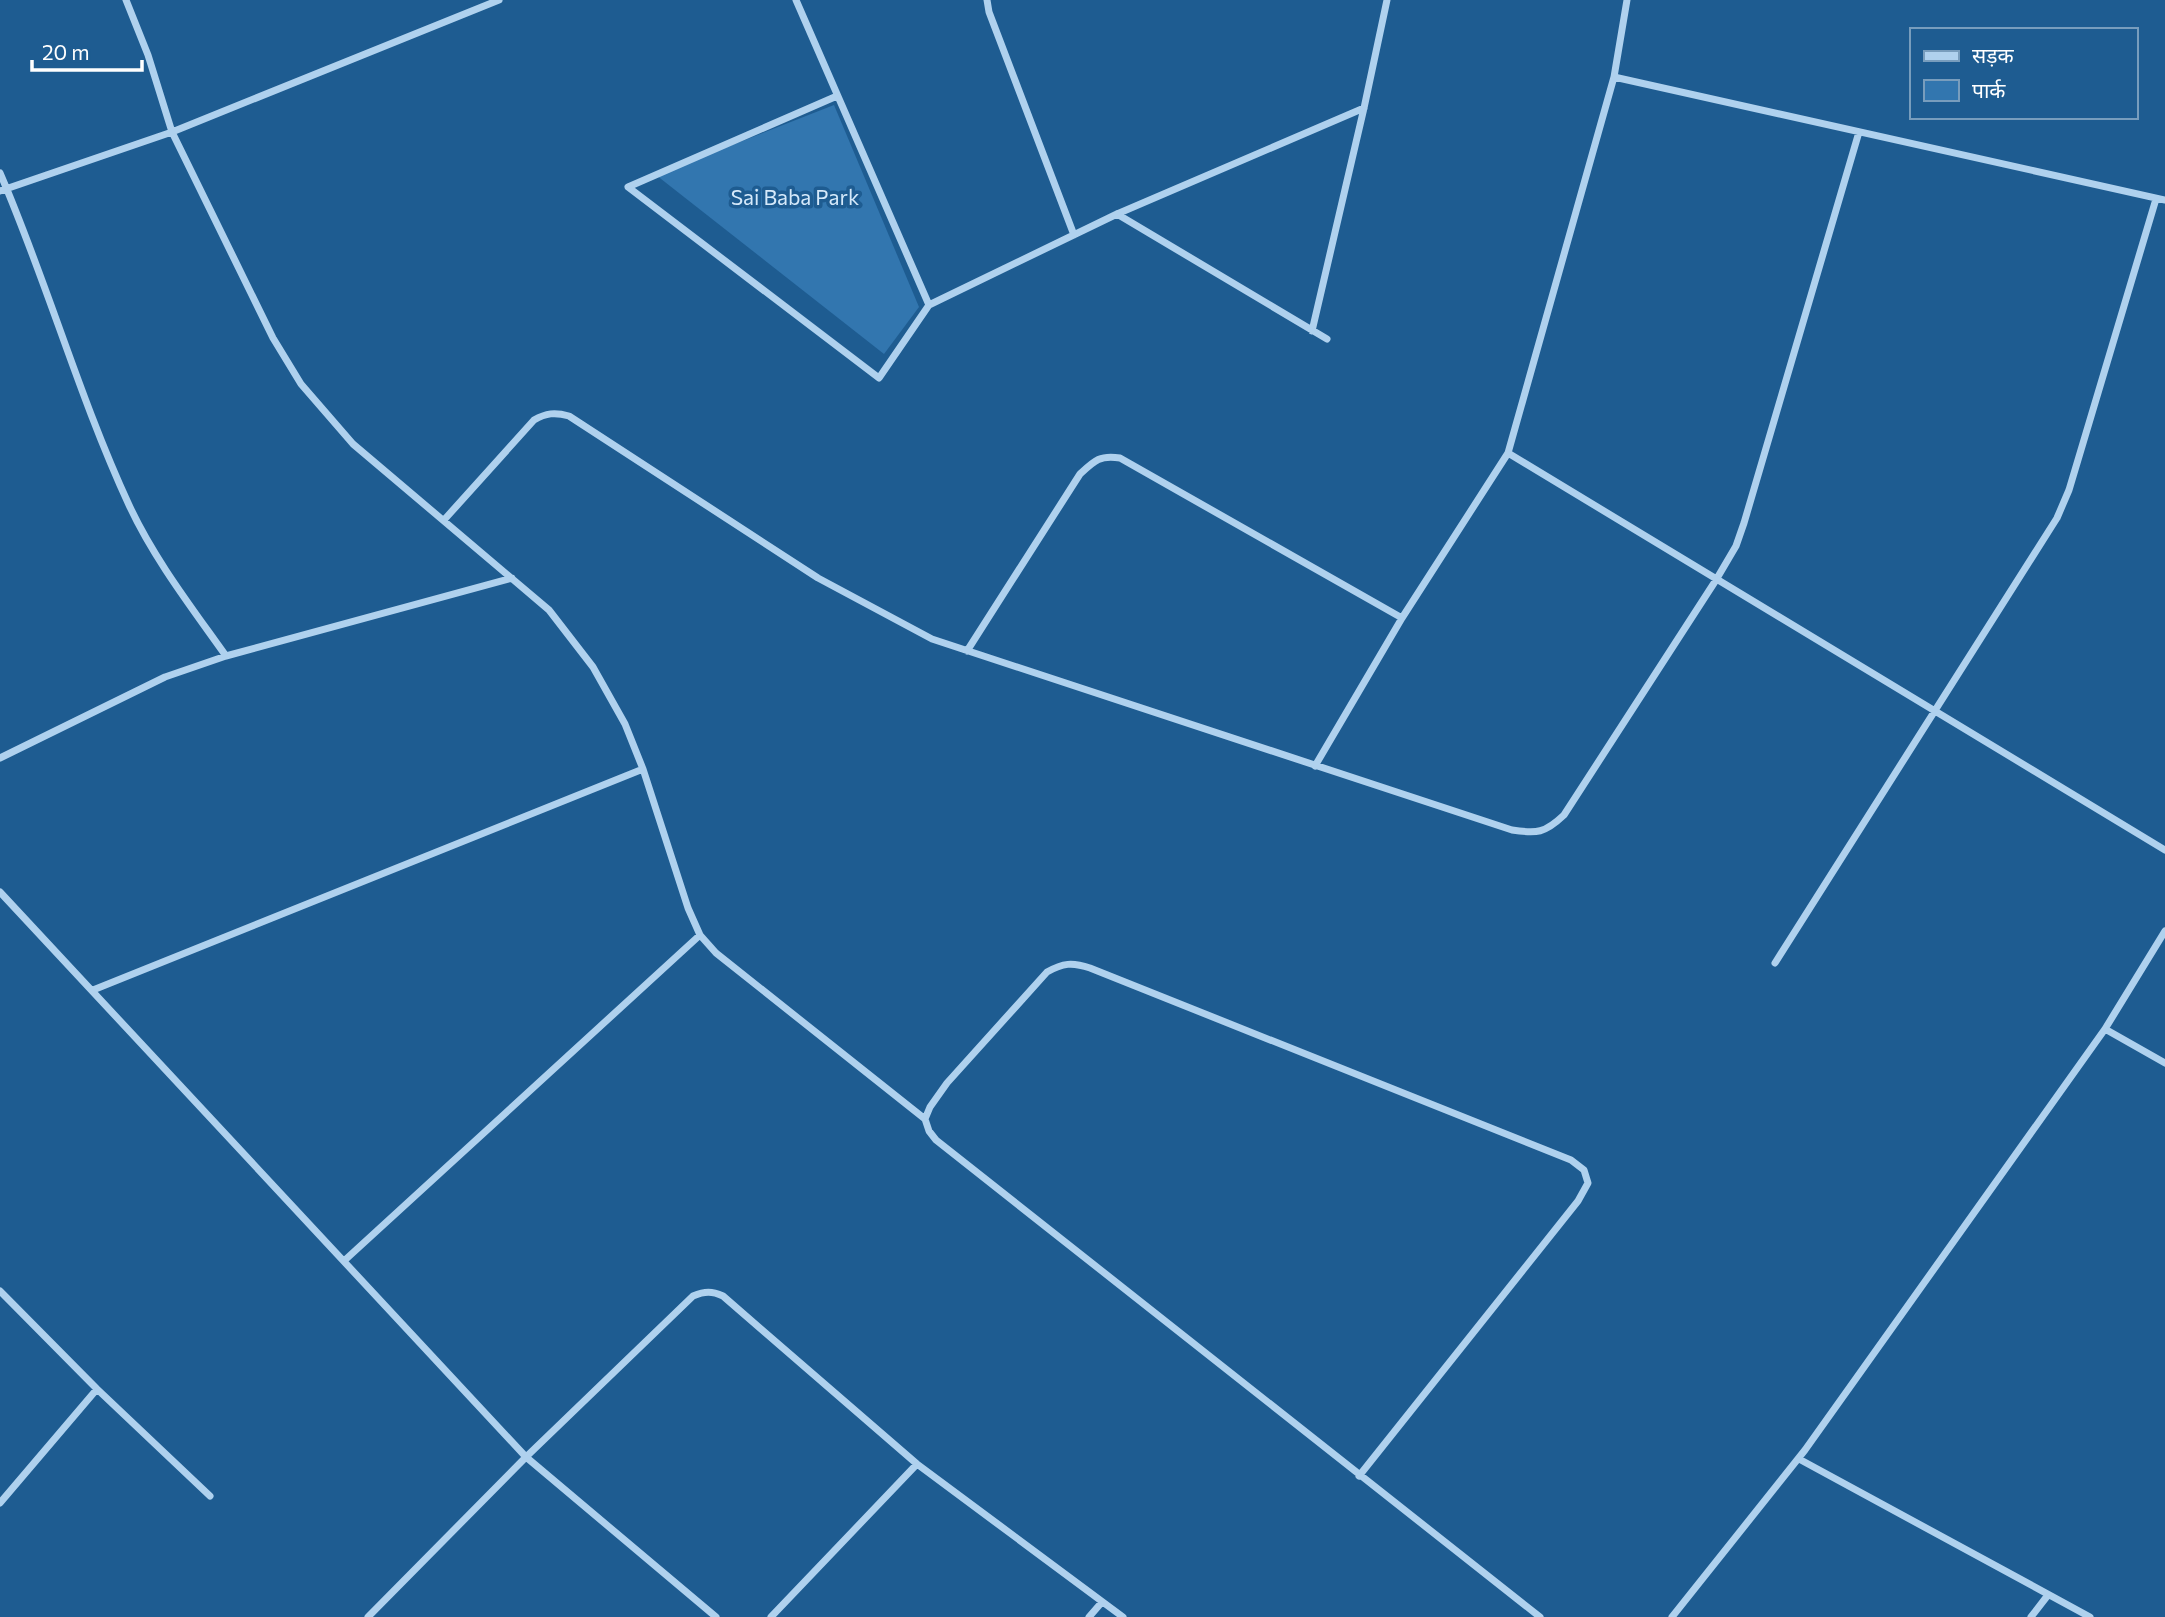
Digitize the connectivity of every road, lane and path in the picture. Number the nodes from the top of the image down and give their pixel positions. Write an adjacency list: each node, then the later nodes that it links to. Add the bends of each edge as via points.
1 (126, 0): 10 (street)
2 (499, 0): 10 (street)
3 (796, 0): 8 (street)
4 (987, 0): 17 (street)
5 (1387, 0): 9 (street)
6 (1627, 0): 7 (street)
7 (1614, 77): 11 (street); 21 (street)
8 (838, 96): 18 (street); 18 (street, via 628,187 879,378)
9 (1364, 107): 16 (street); 19 (street)
10 (172, 132): 13 (street); 22 (street, via 273,338 301,384 353,444)
11 (1859, 132): 14 (street); 24 (street, via 1744,523)
12 (0, 173): 13 (street)
13 (3, 189): 27 (street, via 130,506 167,571)
14 (2156, 199): 15 (street); 28 (street, via 2061,509)
15 (2165, 200)
16 (1117, 214): 17 (street); 19 (street)
17 (1074, 234): 18 (street)
18 (929, 305)
19 (1312, 331): 20 (street)
20 (1327, 340)
21 (1508, 453): 24 (street); 25 (street)
22 (444, 520): 23 (street); 26 (street, via 534,420 558,413 818,578 932,639)
23 (512, 578): 27 (street); 31 (street, via 549,610 593,667 625,724)
24 (1716, 580): 28 (street); 30 (street, via 1564,815 1550,828 1534,833 1512,830)
25 (1402, 618): 26 (street, via 1120,458 1108,457 1094,460 1080,474); 30 (street)
26 (967, 651): 30 (street)
27 (226, 656): 29 (street, via 165,677)
28 (1935, 711): 32 (street); 36 (street)
29 (0, 758)
30 (1315, 766)
31 (643, 769): 35 (street); 37 (street)
32 (2165, 850)
33 (0, 892): 37 (street)
34 (2165, 931): 38 (street)
35 (701, 935): 40 (street, via 716,953); 41 (street)
36 (1775, 963)
37 (93, 990): 41 (street)
38 (2105, 1029): 39 (street); 45 (street)
39 (2165, 1063)
40 (925, 1119): 47 (street, via 936,1140); 47 (street, via 947,1083 1047,972 1073,963 1571,1160 1584,1170 1588,1183 1578,1202)
41 (345, 1260): 44 (street)
42 (0, 1290): 43 (street)
43 (97, 1390): 48 (street); 49 (street)
44 (526, 1457): 46 (street, via 693,1296 714,1292); 52 (street); 53 (street)
45 (1799, 1459): 50 (street); 58 (street)
46 (917, 1464): 51 (street); 54 (street)
47 (1359, 1476): 57 (street)
48 (210, 1496)
49 (0, 1503)
50 (2048, 1595): 59 (street); 60 (street)
51 (1102, 1602): 55 (street); 56 (street)
52 (368, 1617)
53 (716, 1617)
54 (771, 1617)
55 (1089, 1617)
56 (1123, 1617)
57 (1540, 1617)
58 (1672, 1617)
59 (2031, 1617)
60 (2090, 1617)

